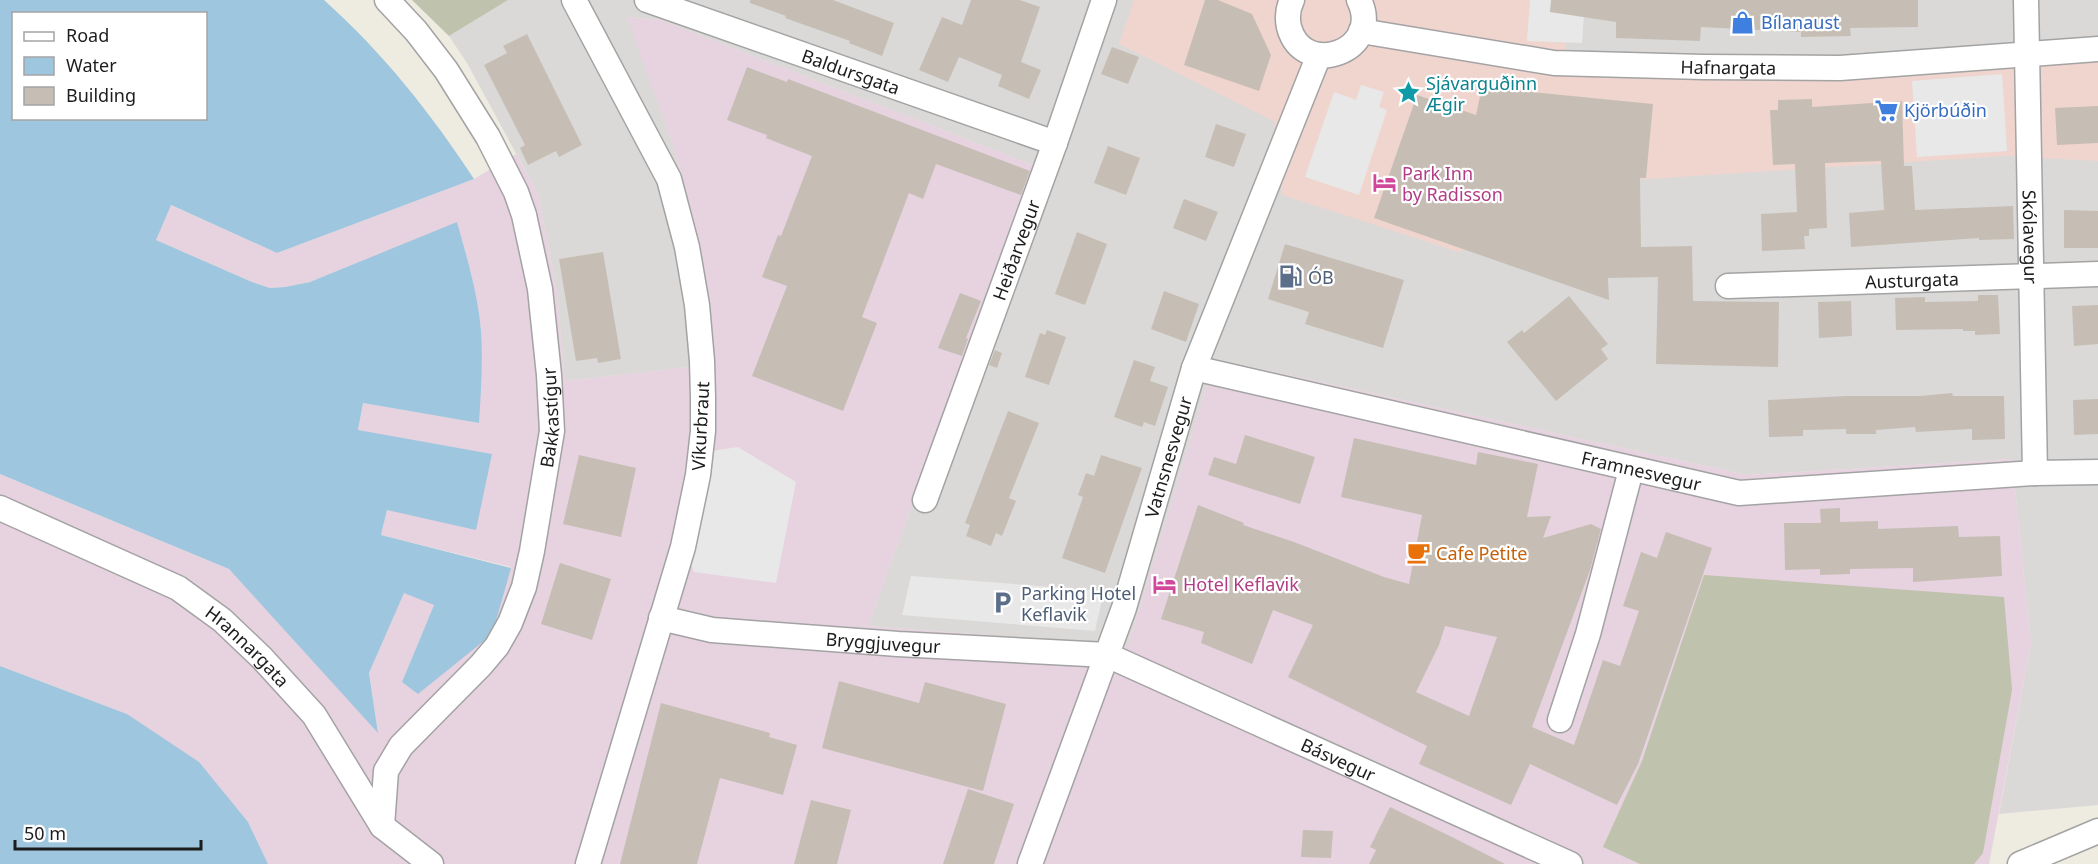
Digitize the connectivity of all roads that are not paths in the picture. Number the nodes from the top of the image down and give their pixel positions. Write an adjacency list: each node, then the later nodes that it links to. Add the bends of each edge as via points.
1 (387, 0): 25 (street, Bakkastígur, via 446,70 488,137 516,192 540,289 552,431 532,551 510,624 481,665 401,747 386,771)
2 (574, 0): 22 (street, Víkurbraut, via 669,179 697,305 703,397 698,475 683,548)
3 (647, 0): 12 (street, Baldursgata)
4 (1104, 0): 12 (street, Heiðarvegur)
5 (1359, 0): 8 (street, via 1364,19)
6 (2026, 0): 10 (street, Skólavegur)
7 (1288, 1): 11 (street, via 1288,23 1295,41)
8 (1361, 31): 10 (street, Hafnargata, via 1554,63 1840,68); 11 (street, via 1345,51)
9 (2098, 49): 10 (street, Hafnargata)
10 (2027, 54): 14 (street, Skólavegur)
11 (1319, 55): 16 (street, Vatnsnesvegur)
12 (1055, 143): 20 (street, Heiðarvegur)
13 (2098, 274): 14 (street, Austurgata)
14 (2031, 276): 15 (street, Austurgata); 19 (street, Skólavegur)
15 (1728, 286)
16 (1194, 368): 17 (street, Framnesvegur); 23 (street, Vatnsnesvegur)
17 (1631, 470): 19 (street, Framnesvegur, via 1739,493); 24 (street, via 1588,634)
18 (2098, 472): 19 (street, Framnesvegur)
19 (2035, 473)
20 (925, 500)
21 (0, 508): 25 (street, Hrannargata, via 178,588 222,620 314,715)
22 (661, 618): 23 (street, Bryggjuvegur, via 712,630); 28 (street, Víkurbraut)
23 (1107, 655): 29 (street, Vatnsnesvegur); 30 (street, Básvegur)
24 (1560, 720)
25 (382, 826): 27 (street, Hrannargata)
26 (2098, 831): 31 (street)
27 (431, 864)
28 (588, 864)
29 (1030, 864)
30 (1570, 864)
31 (2020, 864)

